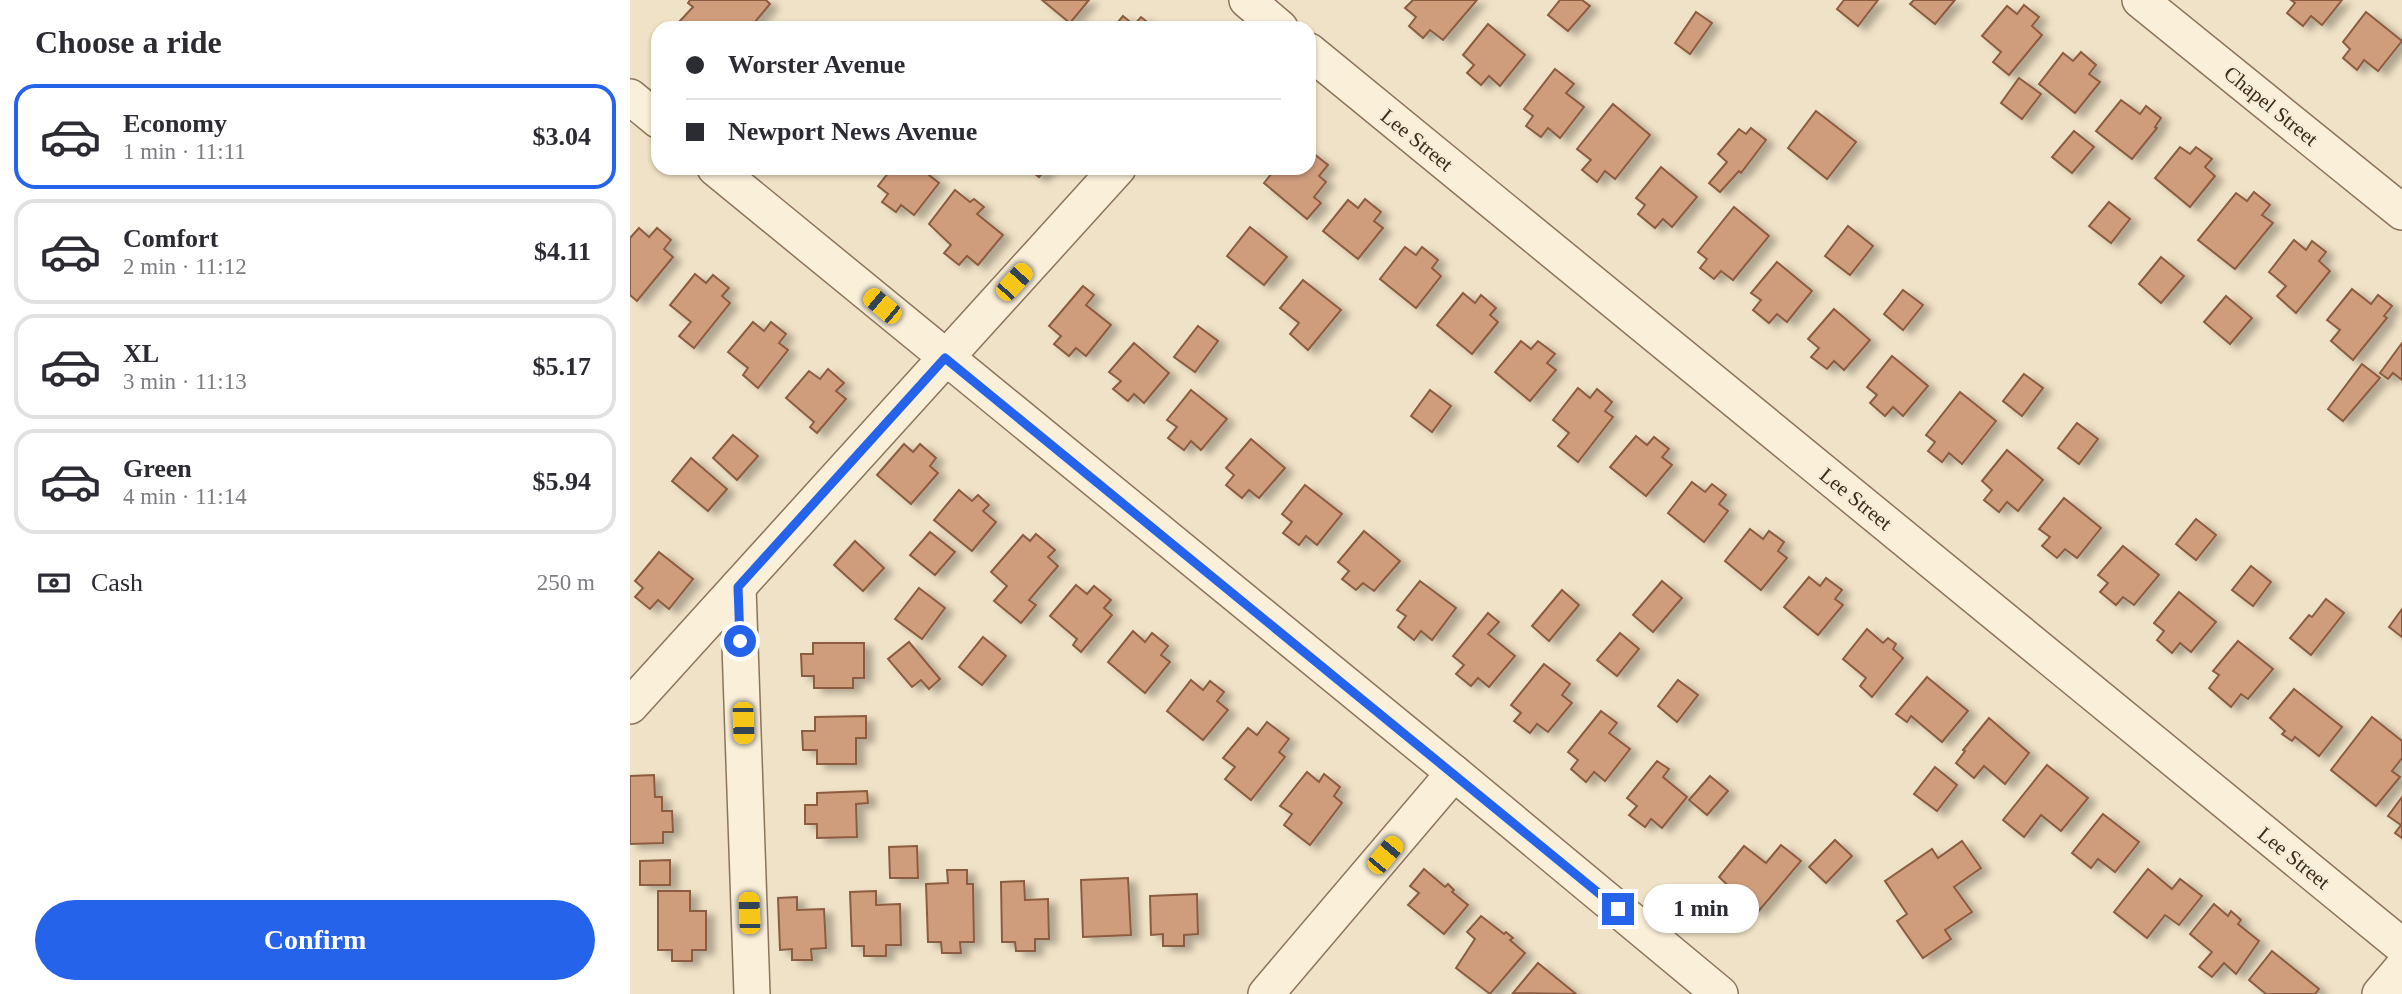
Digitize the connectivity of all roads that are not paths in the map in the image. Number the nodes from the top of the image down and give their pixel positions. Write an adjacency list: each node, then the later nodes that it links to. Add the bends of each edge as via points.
1 (2140, 0): 7 (street, Chapel Street)
2 (1316, 57): 12 (street, Lee Street)
3 (630, 97): 4 (street)
4 (651, 114)
5 (723, 175): 8 (street)
6 (1112, 175): 8 (street)
7 (2402, 212)
8 (945, 358): 9 (street); 11 (street)
9 (738, 587): 10 (street); 14 (street)
10 (633, 697)
11 (1454, 773): 15 (street); 16 (street)
12 (2402, 946)
13 (2402, 968): 17 (street)
14 (752, 994)
15 (1266, 994)
16 (1720, 994)
17 (2380, 994)

